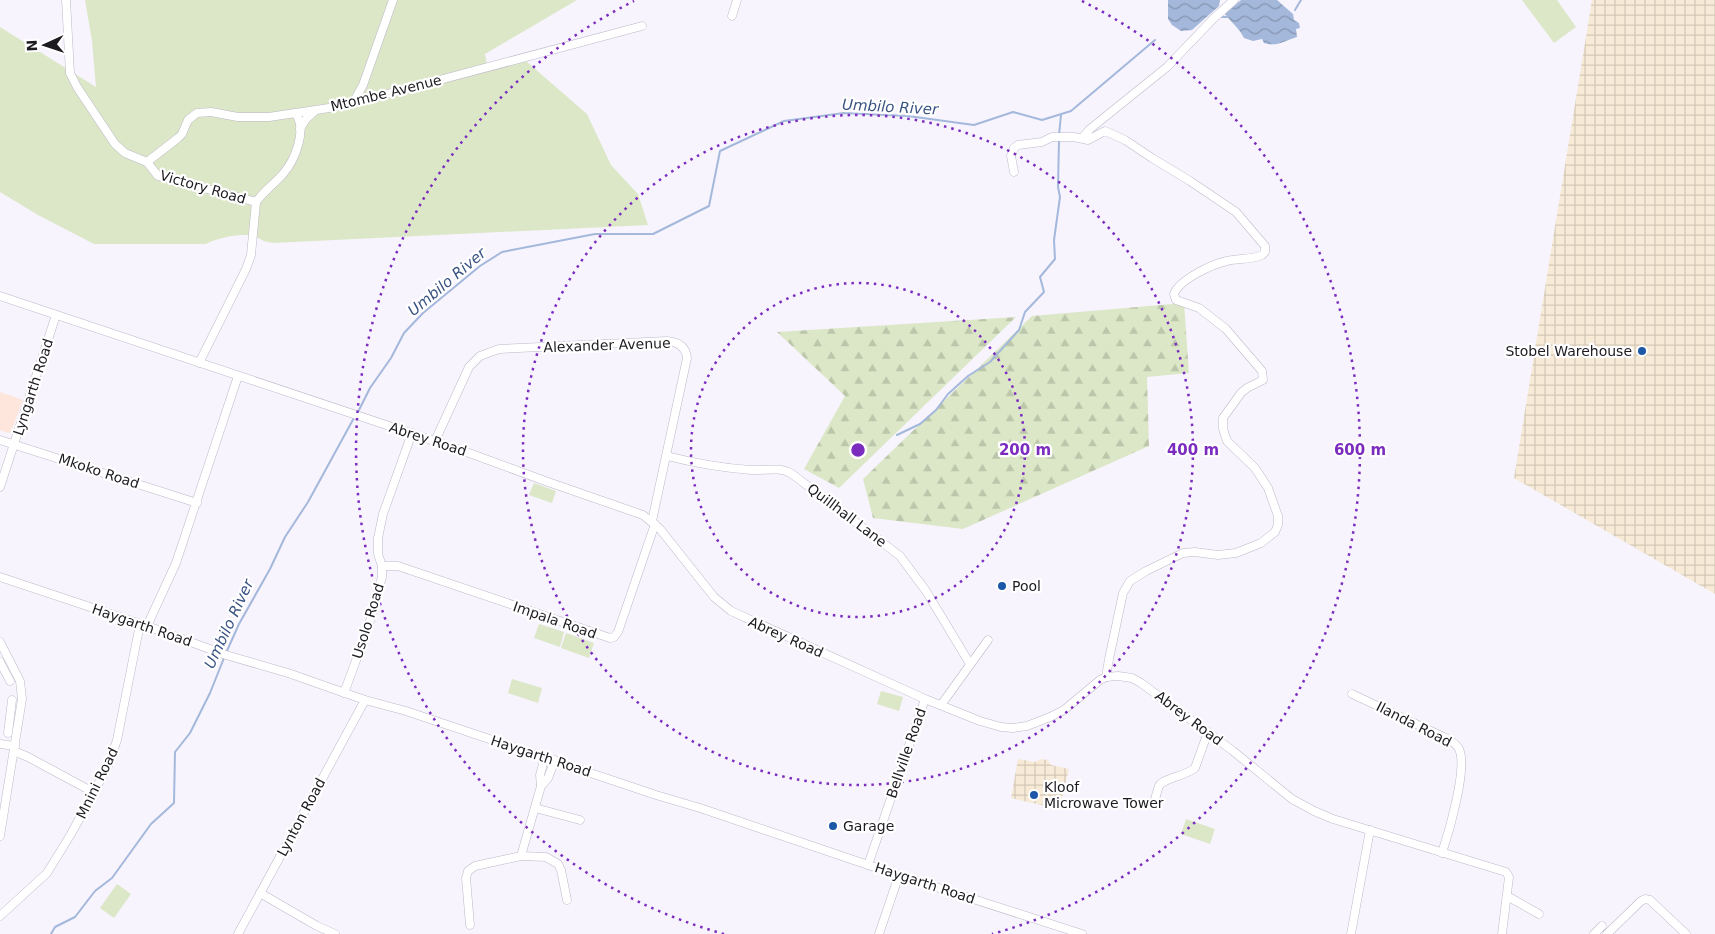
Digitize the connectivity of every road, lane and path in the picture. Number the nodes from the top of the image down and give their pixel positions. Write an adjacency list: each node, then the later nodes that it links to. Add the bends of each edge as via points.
1 (66, 0): 12 (street, Victory Road, via 69,69 73,80 116,144 126,153)
2 (393, 0): 7 (street, via 363,85)
3 (737, 0): 5 (street)
4 (1234, 0): 11 (street, via 1167,67)
5 (732, 16)
6 (642, 26): 7 (street, Mtombe Avenue)
7 (353, 103): 8 (street, Mtombe Avenue)
8 (316, 110): 9 (street, Mtombe Avenue); 10 (street)
9 (295, 113): 10 (street); 12 (street, Mtombe Avenue, via 252,118 197,113 187,121 178,138)
10 (300, 129): 14 (street, via 296,150 287,168)
11 (1082, 138): 13 (street, via 1052,138 1018,145 1011,156); 37 (street, via 1088,140 1105,131 1125,140 1236,212 1265,246 1262,256 1220,262 1190,278 1174,292 1176,300 1199,308 1226,329 1264,375 1261,382 1241,393 1224,418 1223,429 1226,441 1255,468 1268,488 1278,516 1275,532 1261,543 1236,553 1183,553 1130,582 1123,593)
12 (148, 162): 14 (street, Victory Road, via 158,176)
13 (1014, 172)
14 (256, 202): 19 (street, Victory Road, via 246,269)
15 (0, 296): 16 (street, Abrey Road)
16 (42, 311): 17 (street, Abrey Road); 18 (street, via 49,320)
17 (56, 315): 18 (street, Lyngarth Road); 19 (street, Abrey Road)
18 (46, 346): 24 (street, Lyngarth Road)
19 (199, 363): 20 (street, Abrey Road)
20 (238, 376): 21 (street, Abrey Road); 27 (street, Mnini Road)
21 (412, 433): 23 (street, Abrey Road); 29 (street, Usolo Road, via 383,514 378,548)
22 (0, 440): 24 (street, Mkoko Road)
23 (435, 441): 25 (street, Alexander Avenue, via 469,367 484,354 499,349 527,347 667,341 682,346 687,358); 28 (street, Abrey Road, via 643,515)
24 (14, 444): 26 (street, Lyngarth Road); 27 (street, Mkoko Road)
25 (667, 456): 28 (street, Alexander Avenue); 36 (street, Quillhall Lane, via 752,470 782,469 792,474 902,558)
26 (0, 487)
27 (197, 503): 31 (street, Mnini Road, via 176,563)
28 (654, 523): 29 (street, Impala Road, via 618,632 612,638 398,566); 41 (street, Abrey Road, via 727,609)
29 (382, 566): 39 (street, Usolo Road, via 382,578 368,628)
30 (0, 577): 31 (street, Haygarth Road)
31 (144, 625): 39 (street, Haygarth Road); 54 (street, Mnini Road, via 138,634 115,748)
32 (988, 640): 36 (street)
33 (0, 642): 34 (street)
34 (10, 661): 35 (street); 46 (street, via 22,687)
35 (1, 663): 38 (street)
36 (970, 664): 44 (street)
37 (1106, 677): 44 (street, Abrey Road, via 1064,710 1027,726 1013,728 990,724); 47 (street, Abrey Road, via 1122,676 1137,680)
38 (10, 681)
39 (344, 693): 43 (street, Haygarth Road)
40 (1352, 694): 60 (street, Ilanda Road, via 1444,737 1459,748 1461,764 1455,811)
41 (925, 699): 44 (street, Abrey Road); 62 (street, Bellville Road)
42 (12, 700): 45 (street)
43 (365, 700): 51 (street, Haygarth Road); 64 (street, Lynton Road)
44 (941, 705)
45 (10, 721): 46 (street); 48 (street)
46 (19, 723): 50 (street)
47 (1208, 732): 55 (street, via 1195,768 1160,784); 58 (street, Abrey Road, via 1301,805)
48 (8, 733)
49 (0, 744): 50 (street)
50 (14, 749): 54 (street); 59 (street)
51 (545, 757): 52 (street, Haygarth Road); 53 (street)
52 (555, 760): 53 (street); 62 (street, Haygarth Road)
53 (541, 786): 56 (street)
54 (93, 792): 68 (street, Mnini Road, via 47,873)
55 (1154, 802)
56 (535, 808): 57 (street); 61 (street)
57 (580, 820)
58 (1370, 830): 60 (street, Abrey Road); 75 (street)
59 (0, 836)
60 (1442, 853): 65 (street, Abrey Road, via 1506,872 1509,877)
61 (521, 856): 66 (street, via 546,857 558,864); 69 (street, via 473,866 468,871)
62 (868, 865): 63 (street, Haygarth Road)
63 (899, 874): 73 (street); 74 (street, Haygarth Road)
64 (260, 893): 71 (street, Lynton Road); 72 (street)
65 (1508, 896): 67 (street); 76 (street, Abrey Road)
66 (567, 900)
67 (1539, 914)
68 (0, 916)
69 (470, 926)
70 (1602, 926): 77 (street)
71 (238, 934)
72 (335, 934)
73 (879, 934)
74 (1082, 934)
75 (1352, 934)
76 (1502, 934)
77 (1594, 934)
78 (1607, 934): 79 (street, via 1645,899)
79 (1686, 934)

